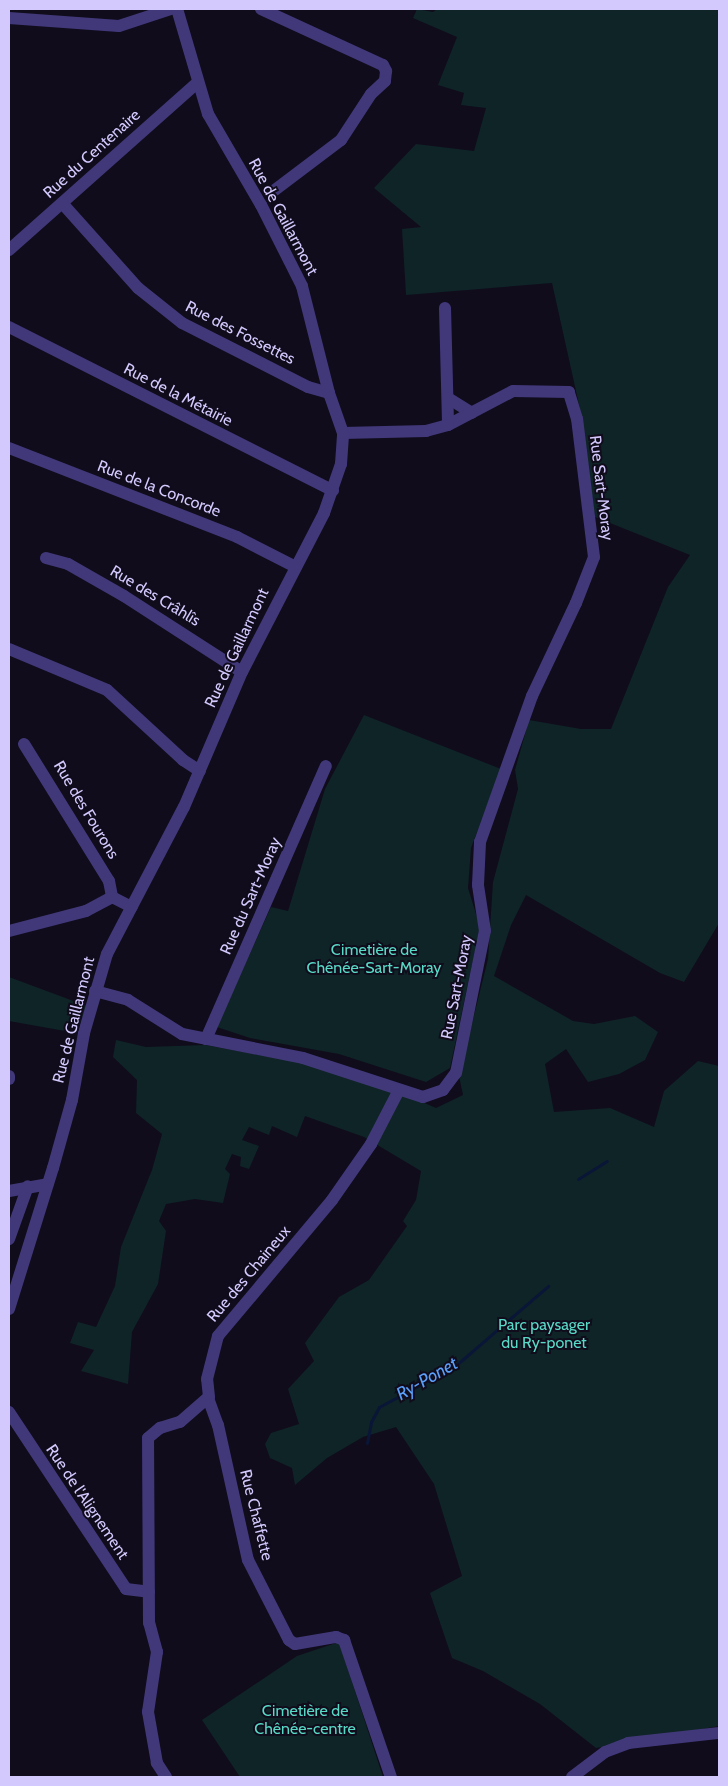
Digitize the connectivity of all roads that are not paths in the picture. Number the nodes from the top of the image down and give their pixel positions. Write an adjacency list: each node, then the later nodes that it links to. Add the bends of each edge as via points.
1 (171, 9): 4 (street, via 119,26)
2 (177, 9): 5 (street, Rue de Gaillarmont)
3 (262, 9): 6 (street, via 383,65 386,71 385,81 371,94 341,140)
4 (9, 18)
5 (197, 83): 7 (street, Rue du Centenaire); 11 (street, Rue de Gaillarmont, via 208,114 293,264 302,286)
6 (276, 190)
7 (62, 203): 8 (street, Rue du Centenaire); 11 (street, Rue des Fossettes, via 138,288 182,324 308,387)
8 (9, 250)
9 (445, 308): 12 (street)
10 (9, 327): 17 (street, Rue de la Métairie)
11 (329, 393): 15 (street, Rue de Gaillarmont)
12 (448, 398): 13 (street); 14 (street)
13 (472, 413): 14 (street); 30 (street, Rue Sart-Moray, via 513,391 568,392 577,419 594,557 532,696 480,842 478,885 484,931 456,1073 443,1090 423,1096)
14 (448, 425): 15 (street, via 426,431)
15 (343, 433): 17 (street, Rue de Gaillarmont, via 341,464)
16 (9, 448): 19 (street, Rue de la Concorde, via 237,536)
17 (333, 491): 19 (street, Rue de Gaillarmont, via 314,535)
18 (46, 558): 21 (street, Rue des Crâhlîs, via 68,564 124,596)
19 (294, 566): 21 (street, Rue de Gaillarmont)
20 (9, 649): 24 (street, via 107,690 183,760)
21 (242, 672): 24 (street, Rue de Gaillarmont)
22 (24, 744): 25 (street, Rue des Fourons, via 109,881)
23 (326, 766): 29 (street, Rue du Sart-Moray)
24 (200, 771): 26 (street, Rue de Gaillarmont)
25 (112, 897): 26 (street); 27 (street, via 86,911)
26 (132, 907): 28 (street, Rue de Gaillarmont, via 107,954)
27 (9, 931)
28 (95, 991): 29 (street, Rue Sart-Moray, via 128,1000 182,1034); 31 (street, Rue de Gaillarmont, via 72,1100)
29 (206, 1039): 30 (street, Rue Sart-Moray, via 303,1058)
30 (398, 1094): 36 (street, Rue des Chaineux, via 371,1144 332,1200 218,1336 208,1380)
31 (47, 1184): 32 (street); 35 (street, Rue de Gaillarmont)
32 (28, 1186): 33 (street); 34 (street)
33 (9, 1191)
34 (9, 1239)
35 (9, 1309)
36 (208, 1398): 38 (street, via 180,1422 160,1428 148,1438); 41 (street, Rue Chaffette, via 218,1425 248,1560 289,1640 301,1644 336,1637 344,1640)
37 (9, 1412): 38 (street, Rue de l'Alignement, via 126,1590)
38 (149, 1592): 40 (street, via 149,1623 157,1652 148,1712 157,1763)
39 (719, 1733): 42 (street, via 628,1743 605,1752)
40 (166, 1777)
41 (391, 1777)
42 (572, 1777)

